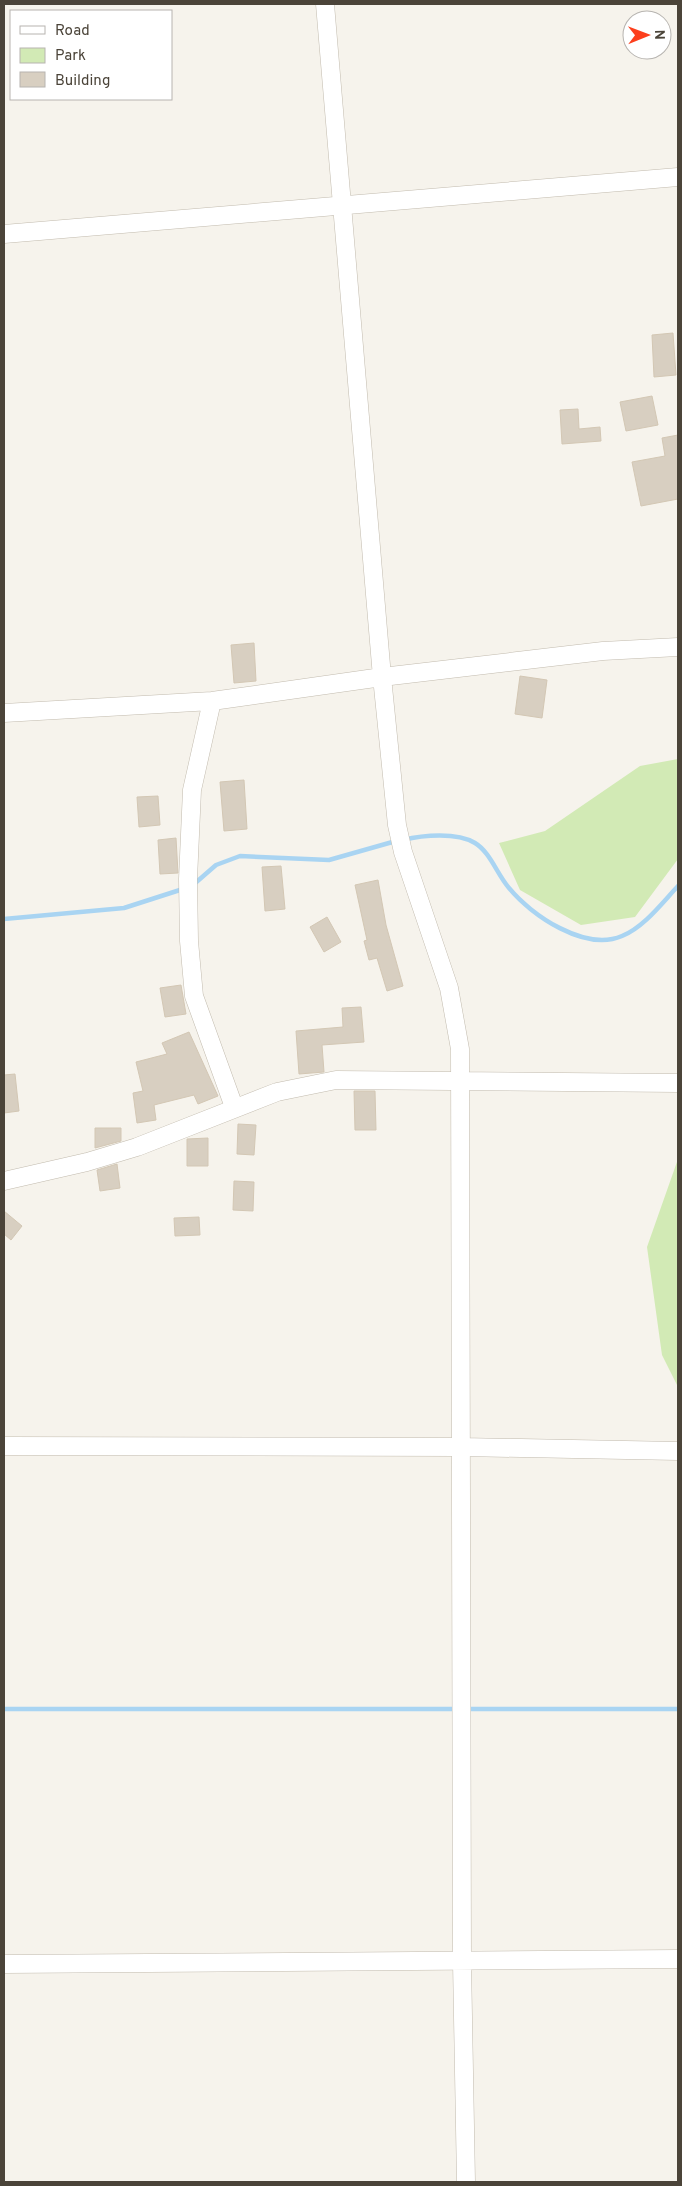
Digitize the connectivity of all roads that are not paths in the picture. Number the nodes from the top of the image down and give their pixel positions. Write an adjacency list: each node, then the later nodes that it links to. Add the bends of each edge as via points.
1 (325, 4): 3 (street)
2 (678, 176): 3 (street)
3 (342, 205): 4 (street); 6 (street)
4 (4, 234)
5 (678, 647): 6 (street, via 612,650)
6 (382, 677): 7 (street); 9 (street, via 397,825 449,988 460,1049)
7 (212, 701): 8 (street); 11 (street, via 192,790 188,896 194,996)
8 (4, 713)
9 (461, 1079): 10 (street); 11 (street, via 336,1080 277,1092); 14 (street)
10 (678, 1082)
11 (234, 1107): 12 (street, via 137,1147)
12 (4, 1182)
13 (4, 1446): 14 (street)
14 (462, 1447): 15 (street); 17 (street)
15 (678, 1451)
16 (678, 1959): 17 (street)
17 (462, 1962): 18 (street); 19 (street)
18 (4, 1964)
19 (466, 2182)

